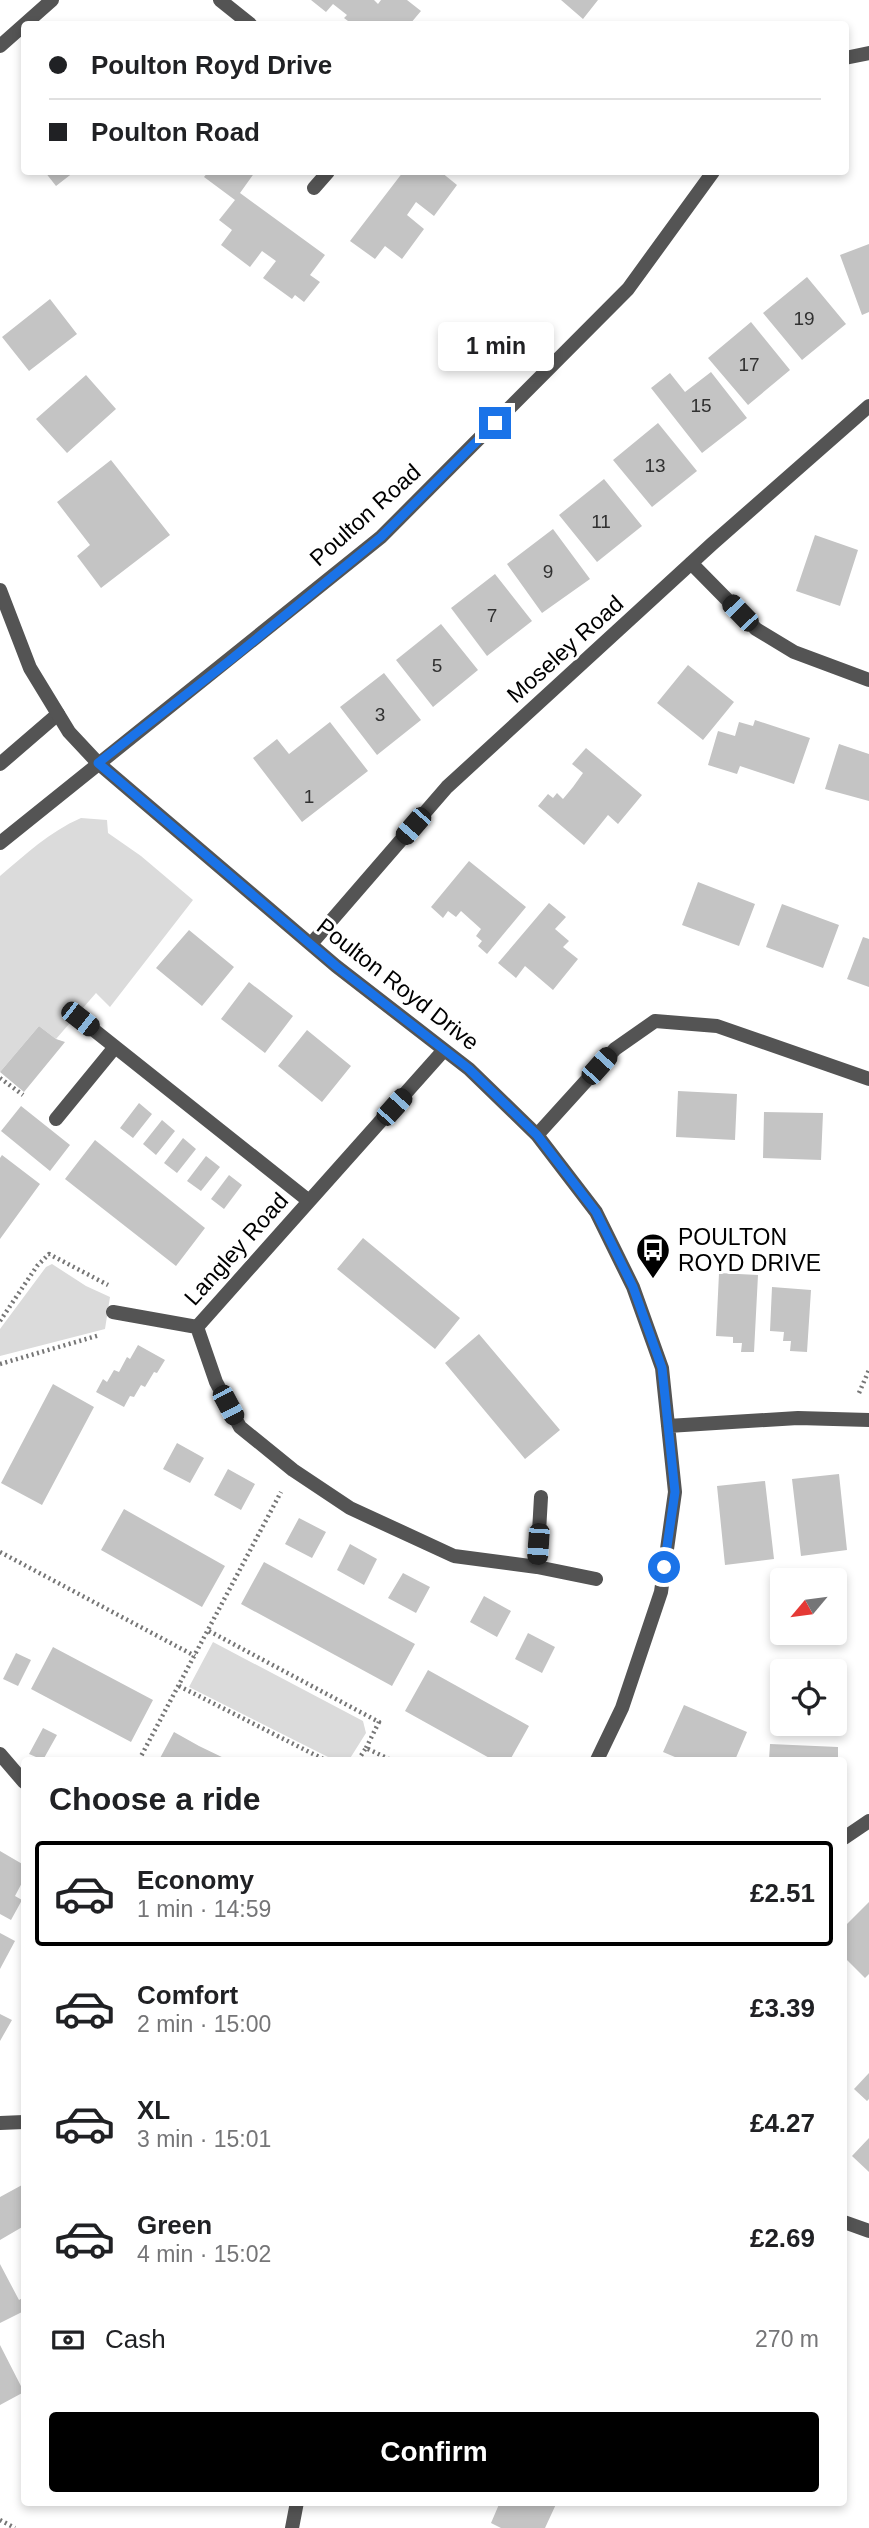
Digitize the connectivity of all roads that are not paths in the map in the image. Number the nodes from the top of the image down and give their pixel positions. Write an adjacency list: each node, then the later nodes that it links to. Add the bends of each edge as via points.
1 (52, 0): 3 (street)
2 (220, 0): 4 (street)
3 (28, 21)
4 (246, 21)
5 (21, 27): 6 (street)
6 (0, 46)
7 (869, 53): 8 (street)
8 (849, 57)
9 (325, 175): 11 (street)
10 (711, 175): 17 (street, Poulton Road, via 628,289 381,537)
11 (314, 188)
12 (869, 406): 13 (street, Moseley Road)
13 (691, 564): 15 (street, via 756,629 794,652); 20 (street, Moseley Road, via 447,787)
14 (0, 590): 16 (street, Poulton Royd Drive, via 30,668)
15 (869, 680)
16 (58, 714): 17 (street, Poulton Royd Drive); 18 (street)
17 (98, 763): 19 (street, Poulton Road); 20 (street, Poulton Royd Drive)
18 (0, 764)
19 (0, 843)
20 (310, 944): 23 (street, Poulton Royd Drive)
21 (80, 1019): 22 (street, Langley Road)
22 (115, 1046): 25 (street); 27 (street, Langley Road)
23 (444, 1050): 26 (street, Poulton Royd Drive); 27 (street, Langley Road)
24 (869, 1079): 26 (street, via 717,1026 655,1021 615,1049)
25 (56, 1119)
26 (537, 1135): 31 (street, Poulton Royd Drive, via 596,1212 633,1287 662,1368)
27 (309, 1201): 29 (street, Langley Road)
28 (113, 1312): 29 (street, Langley Road)
29 (197, 1327): 33 (street, via 216,1382 240,1427 293,1470 350,1508 454,1556)
30 (869, 1420): 31 (street, via 798,1418)
31 (668, 1426): 36 (street, Poulton Royd Drive, via 675,1492 661,1592 622,1708)
32 (541, 1497): 33 (street)
33 (537, 1567): 34 (street)
34 (596, 1579)
35 (0, 1754): 37 (street)
36 (598, 1757)
37 (21, 1778)
38 (869, 1821): 39 (street)
39 (847, 1836)
40 (21, 2122): 41 (street)
41 (0, 2123)
42 (847, 2223): 43 (street)
43 (869, 2231)
44 (296, 2506): 45 (street)
45 (292, 2528)

